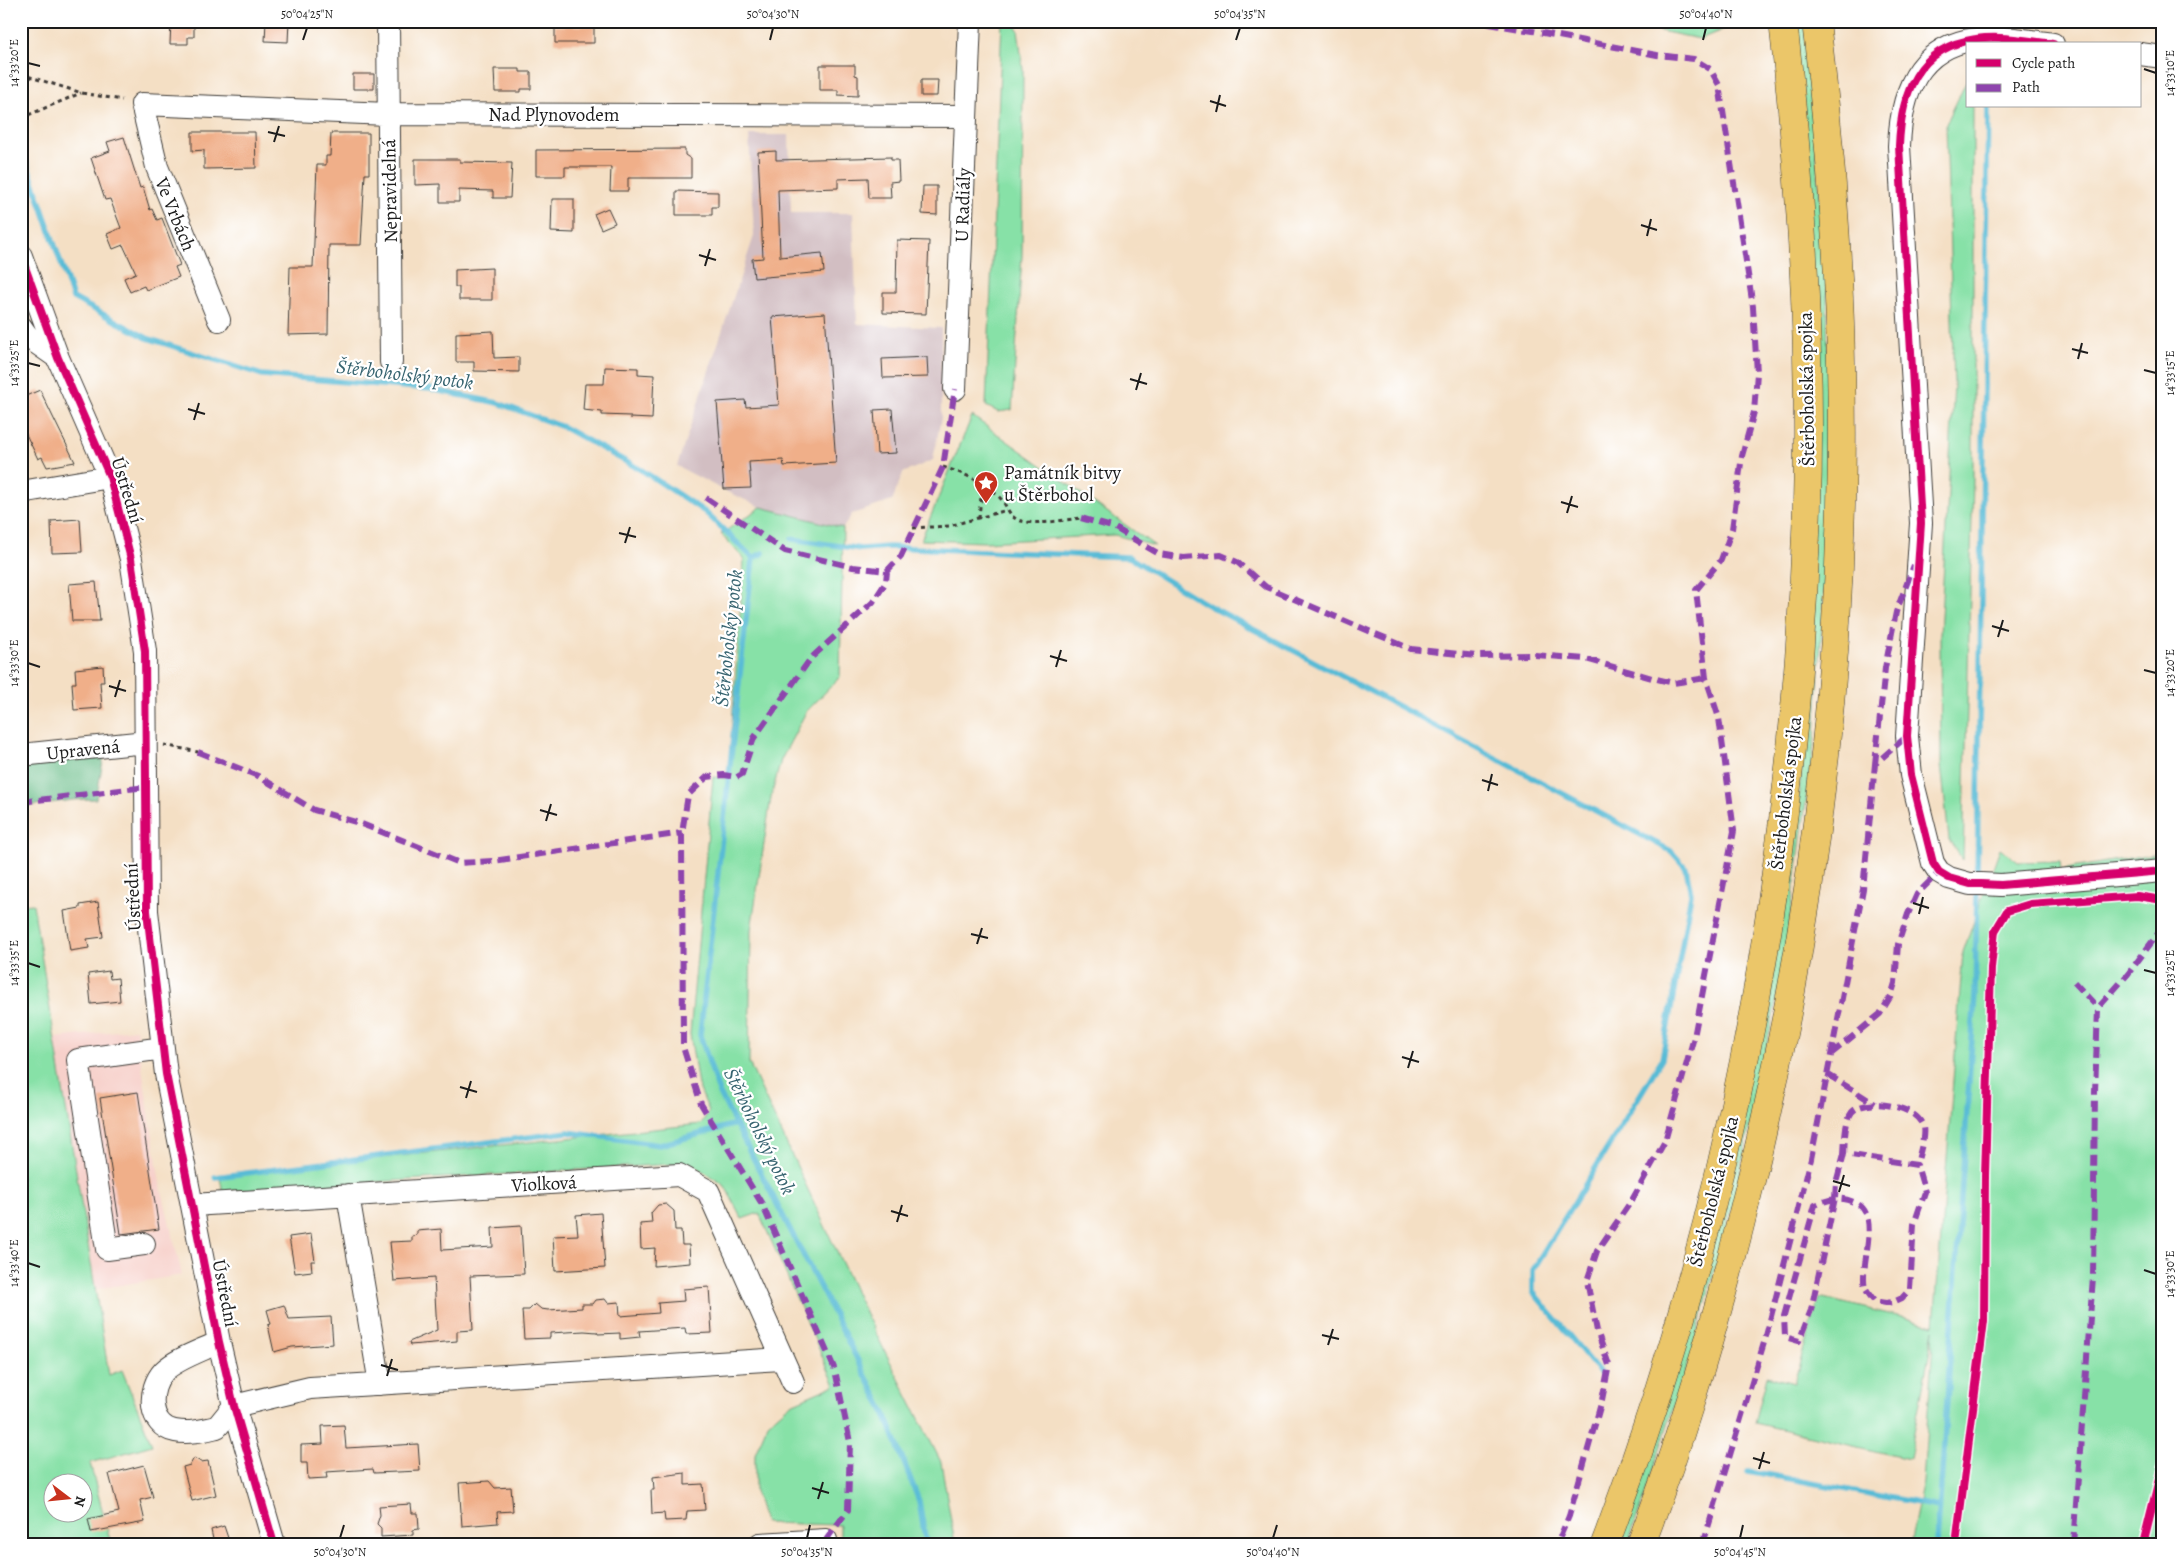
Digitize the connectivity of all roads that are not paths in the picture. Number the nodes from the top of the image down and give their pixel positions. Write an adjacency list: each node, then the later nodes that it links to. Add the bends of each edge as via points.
1 (388, 21): 9 (street, Nepravidelná)
2 (970, 21): 10 (street, U Radiály)
3 (1783, 21): 34 (highway, Štěrboholská spojka, via 1804,272 1808,424 1801,638 1782,831 1750,1033 1706,1228 1648,1422)
4 (1816, 21): 35 (highway, Štěrboholská spojka, via 1833,194 1841,364 1839,558 1824,765 1795,972 1753,1175 1699,1372)
5 (2035, 42): 21 (street, via 1977,38 1949,47 1925,64 1915,76 1907,90 1900,121 1898,146 1921,523 1907,736 1911,775 1933,863 1949,878 2001,885)
6 (2142, 54): 7 (street)
7 (2163, 57)
8 (142, 104): 9 (street, Nad Plynovodem); 12 (street, Ve Vrbách, via 157,167)
9 (388, 114): 10 (street, Nad Plynovodem); 15 (street, Nepravidelná)
10 (966, 116): 16 (street, U Radiály)
11 (21, 256): 14 (street, Ústřední)
12 (219, 320)
13 (21, 327): 14 (street, via 28,337)
14 (58, 358): 17 (street, Ústřední)
15 (391, 362)
16 (955, 389)
17 (110, 477): 18 (street); 19 (street, Ústřední, via 131,559 145,651)
18 (21, 492)
19 (146, 742): 20 (street, Upravená); 22 (street, Ústřední, via 146,911)
20 (21, 755)
21 (2163, 871)
22 (163, 1048): 24 (street, Ústřední); 25 (street, via 78,1060 107,1250)
23 (348, 1195): 24 (street, Violková); 27 (street, Violková, via 679,1175 708,1191); 29 (street)
24 (192, 1204): 26 (street, Ústřední)
25 (144, 1244)
26 (219, 1342): 30 (street, Ústřední); 30 (street, via 164,1371 155,1385 152,1401 155,1417 165,1428 176,1432 202,1431 217,1427)
27 (782, 1359): 28 (street, Violková); 29 (street)
28 (793, 1382)
29 (380, 1384): 30 (street, via 310,1388)
30 (234, 1406): 31 (street, Ústřední)
31 (274, 1544)
32 (760, 1544): 33 (street, via 826,1540)
33 (826, 1544)
34 (1605, 1544)
35 (1641, 1544)

